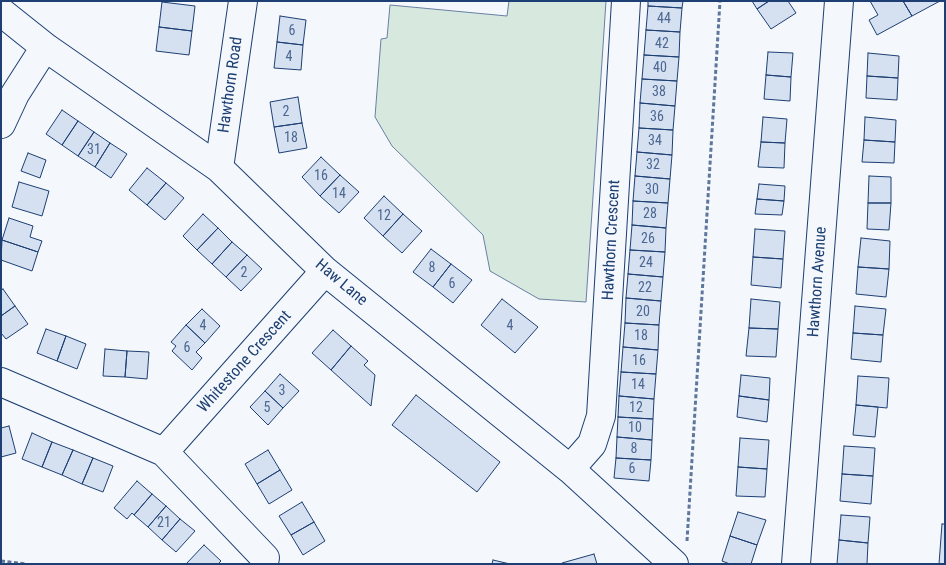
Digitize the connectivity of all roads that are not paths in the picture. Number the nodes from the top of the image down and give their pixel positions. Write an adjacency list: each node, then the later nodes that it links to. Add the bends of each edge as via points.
1 (243, 1): 7 (street, Hawthorn Road)
2 (626, 1): 11 (street, Hawthorn Crescent, via 602,416 592,444)
3 (839, 1): 14 (street, Hawthorn Avenue)
4 (1, 12): 5 (street, Haw Lane)
5 (45, 47): 6 (street, via 15,94); 7 (street, Haw Lane)
6 (1, 124)
7 (220, 168): 8 (street, Haw Lane)
8 (325, 271): 10 (street, Whitestone Crescent); 11 (street, Haw Lane)
9 (1, 382): 10 (street)
10 (164, 452): 13 (street)
11 (570, 469): 12 (street, Haw Lane)
12 (681, 555)
13 (265, 558)
14 (796, 564)

